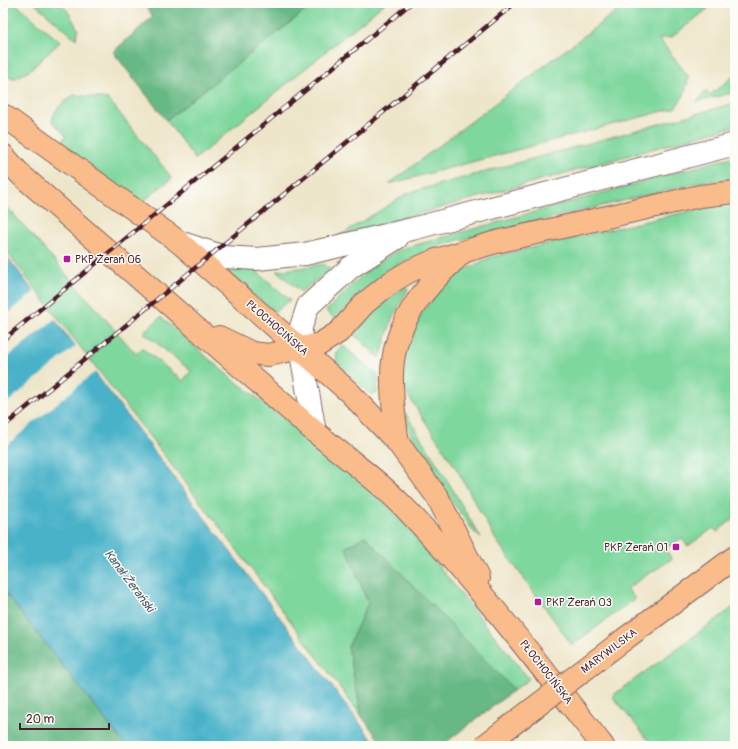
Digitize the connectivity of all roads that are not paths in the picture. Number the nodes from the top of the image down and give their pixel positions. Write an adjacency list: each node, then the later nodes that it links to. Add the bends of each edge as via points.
1 (3, 114): 6 (main road, PŁOCHOCIŃSKA)
2 (735, 144): 5 (street)
3 (3, 155): 8 (main road, PŁOCHOCIŃSKA, via 21,175)
4 (735, 192): 7 (main road, via 700,196 496,242)
5 (412, 228): 6 (street, via 305,254 257,259 224,257); 9 (street, via 351,267 308,306 301,327)
6 (179, 242): 9 (main road, PŁOCHOCIŃSKA)
7 (463, 253): 9 (main road, via 436,260 410,271 365,303 339,332 320,344); 11 (main road, via 422,292 408,312 399,333 391,380)
8 (192, 322): 9 (main road, via 252,353 268,355); 10 (main road, PŁOCHOCIŃSKA)
9 (300, 348): 10 (street); 11 (main road, PŁOCHOCIŃSKA, via 349,392)
10 (315, 432): 13 (main road, PŁOCHOCIŃSKA, via 399,502)
11 (398, 443): 13 (main road, PŁOCHOCIŃSKA, via 438,498)
12 (735, 557): 14 (main road, MARYWILSKA, bridge)
13 (488, 599): 15 (main road, PŁOCHOCIŃSKA)
14 (484, 746)
15 (603, 746)

